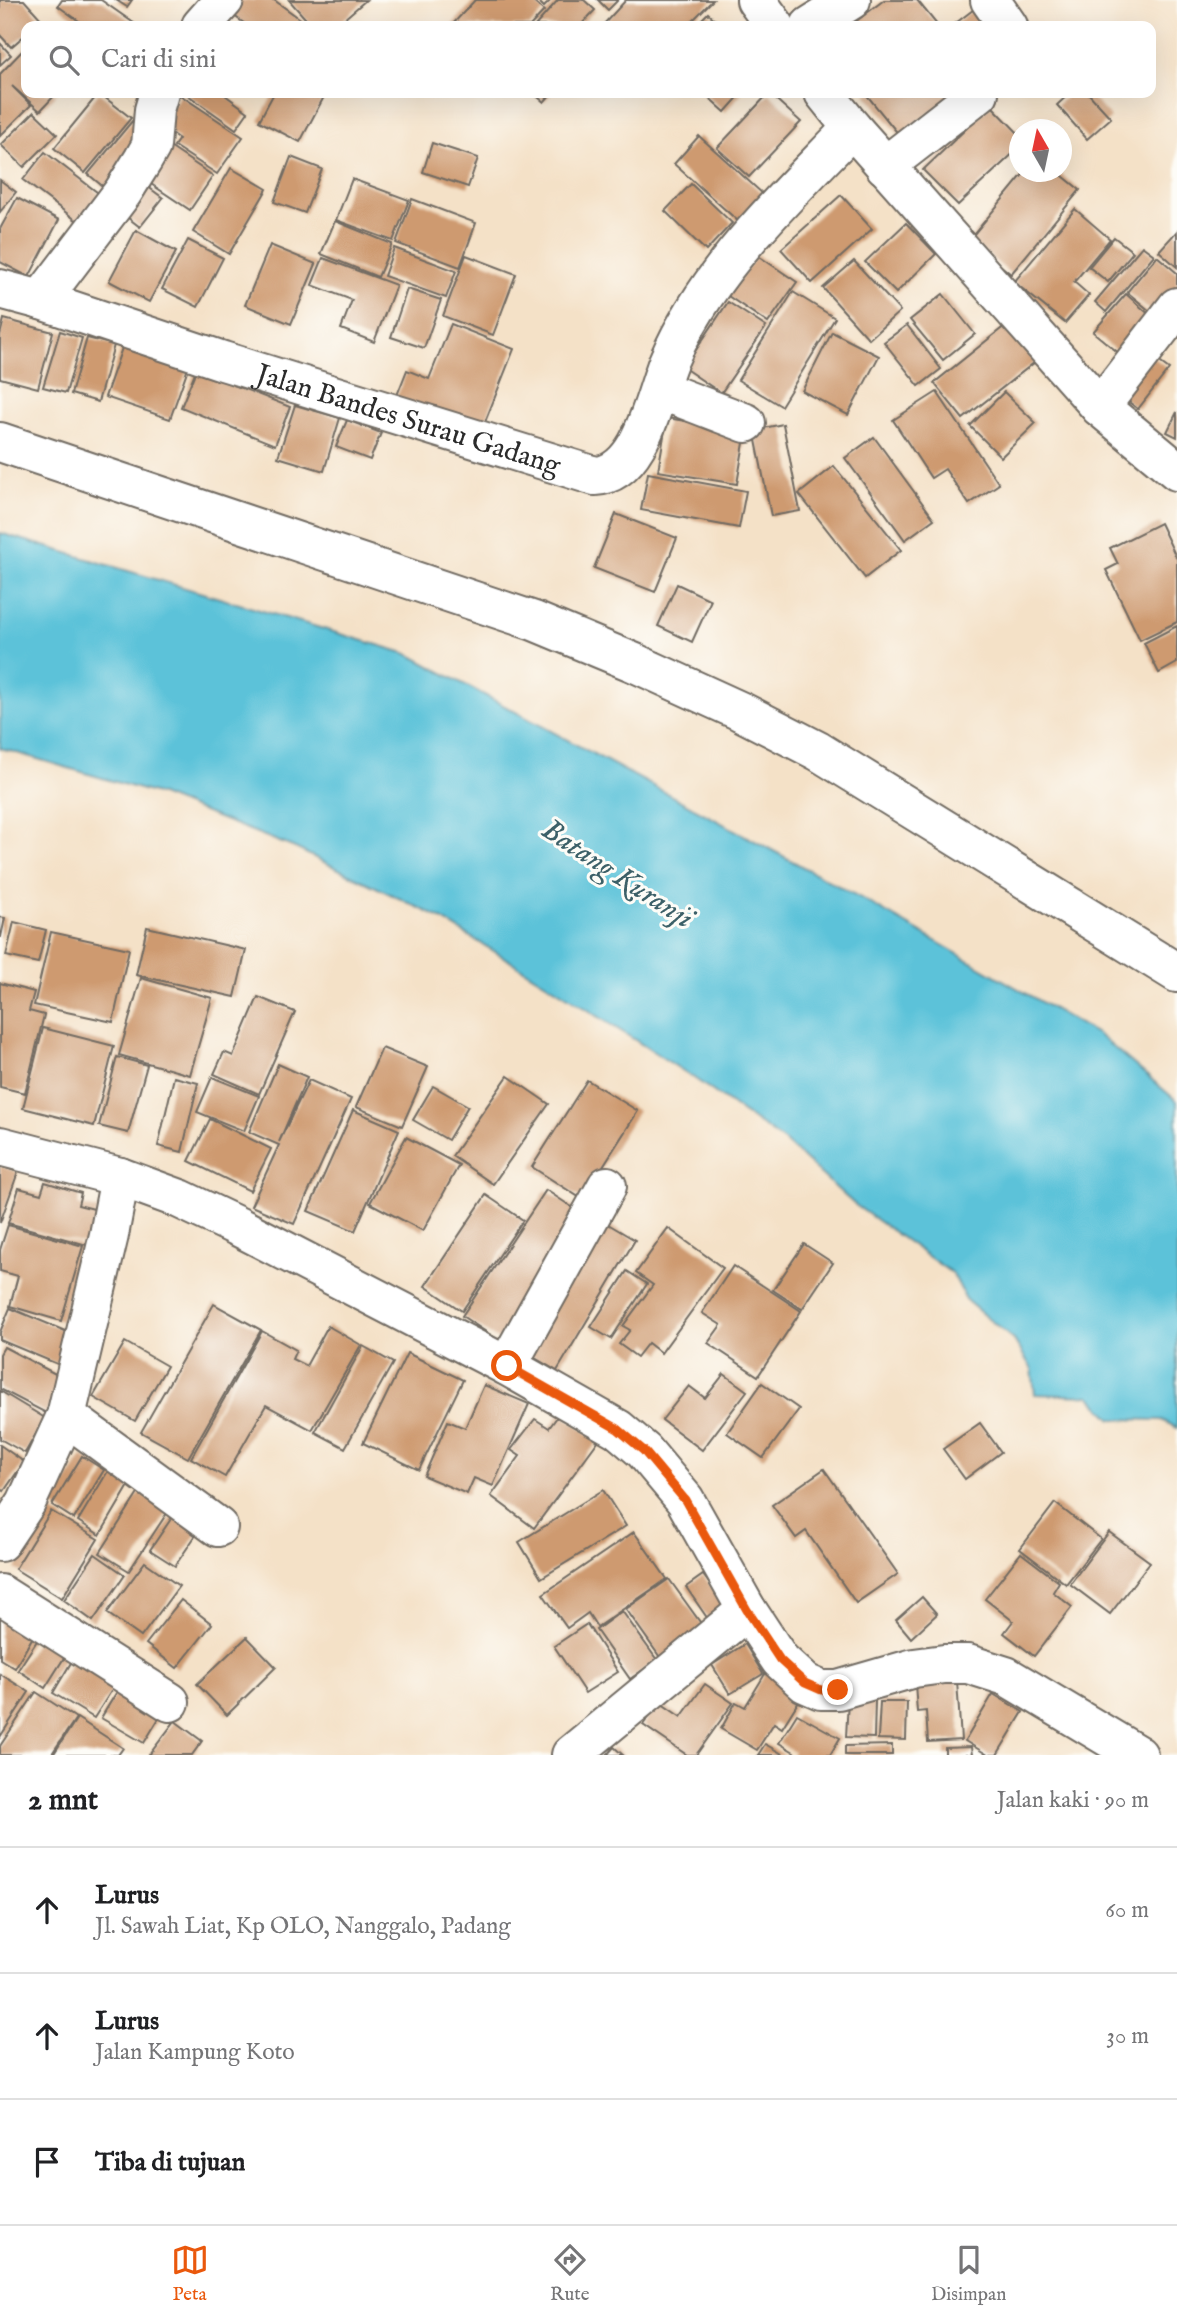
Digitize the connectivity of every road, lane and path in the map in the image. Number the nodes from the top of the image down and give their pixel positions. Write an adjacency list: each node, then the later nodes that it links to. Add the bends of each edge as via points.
1 (224, 0): 5 (street)
2 (756, 0): 6 (street)
3 (851, 0): 7 (street)
4 (990, 0): 8 (street)
5 (205, 21)
6 (771, 21)
7 (818, 21)
8 (1005, 21)
9 (158, 98): 15 (street, via 151,146 143,160)
10 (828, 98): 12 (street)
11 (973, 98): 13 (street)
12 (852, 128): 13 (street); 17 (street, via 765,218 720,274 686,326)
13 (885, 166): 18 (street)
14 (0, 289): 15 (street, Jalan Bandes Surau Gadang)
15 (41, 300): 17 (street, Jalan Bandes Surau Gadang, via 595,476 617,470 630,458)
16 (1177, 307): 18 (street)
17 (660, 390): 19 (street)
18 (1100, 407): 21 (street)
19 (746, 423)
20 (0, 442): 22 (street, via 534,621 647,668 818,751)
21 (1177, 471)
22 (1177, 973)
23 (0, 1146): 24 (street)
24 (121, 1177): 26 (street, via 239,1227); 27 (street)
25 (607, 1186): 26 (street)
26 (507, 1366): 31 (street, via 618,1429 644,1451 685,1500)
27 (66, 1416): 28 (street); 29 (street, via 26,1503)
28 (218, 1527)
29 (0, 1542)
30 (0, 1594): 32 (street)
31 (747, 1610): 33 (street); 34 (street, via 780,1660 805,1683 821,1690 838,1690 914,1668 968,1664 1006,1676)
32 (170, 1702)
33 (571, 1755)
34 (1138, 1755)

